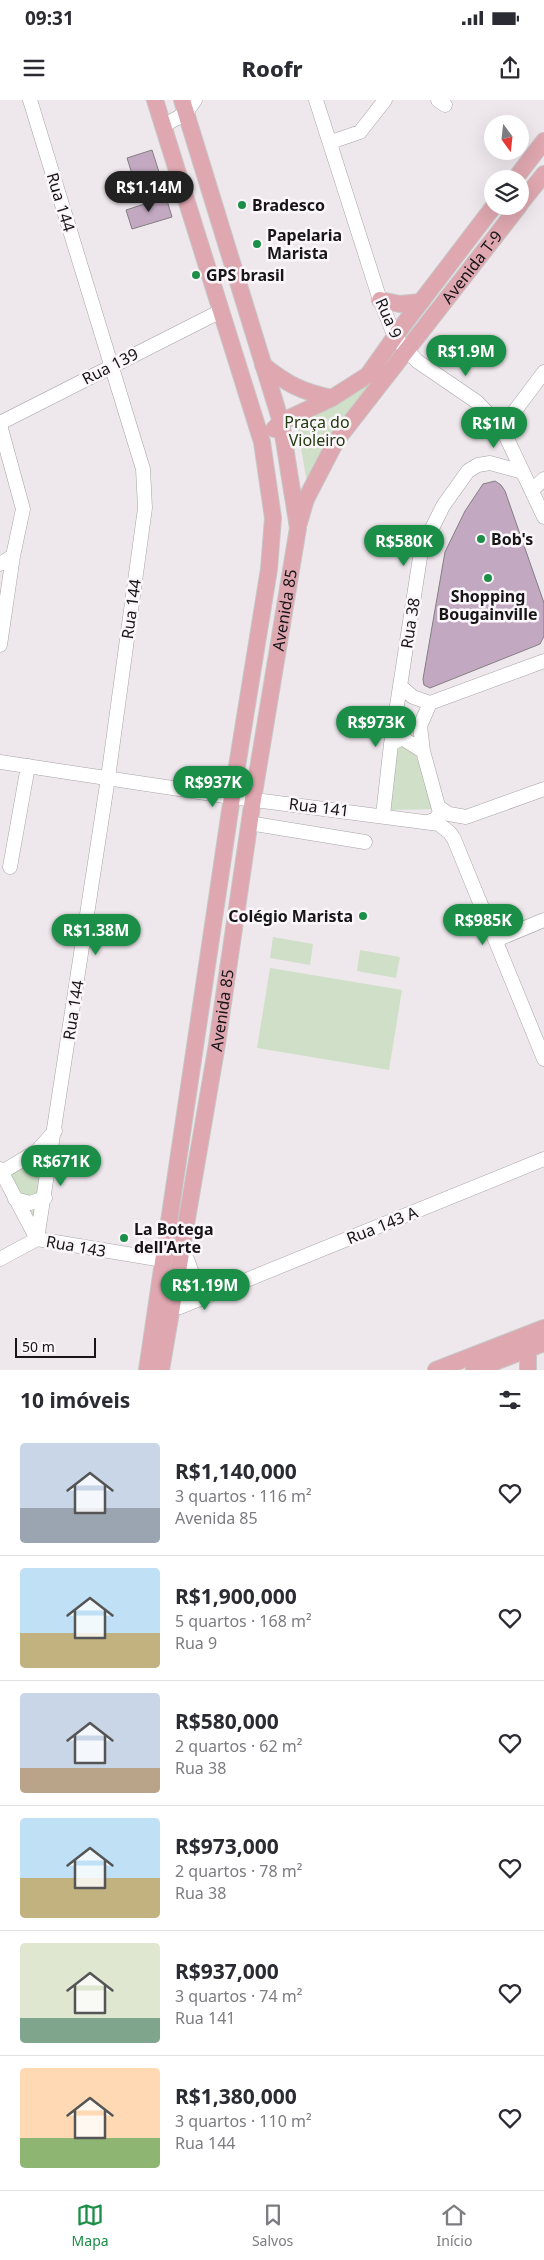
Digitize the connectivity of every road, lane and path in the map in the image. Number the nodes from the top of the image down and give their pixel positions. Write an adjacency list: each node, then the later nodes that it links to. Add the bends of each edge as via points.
1 (30, 100): 19 (street, Rua 144)
2 (155, 100): 6 (main road, Avenida 85)
3 (316, 100): 7 (street, Rua 9)
4 (385, 100): 7 (street, via 360,132)
5 (188, 104): 6 (street); 20 (main road, Avenida 85)
6 (163, 126): 16 (main road, Avenida 85)
7 (331, 142): 14 (street, Rua 9)
8 (544, 142): 9 (main road)
9 (522, 170)
10 (544, 174): 11 (main road, Avenida T-9)
11 (529, 193)
12 (487, 215): 15 (main road, Avenida T-9)
13 (511, 215): 18 (main road, Avenida T-9)
14 (380, 300): 15 (main road, via 400,304); 17 (street, Rua 9)
15 (421, 302): 17 (main road, Avenida T-9)
16 (220, 311): 19 (street, Rua 139); 26 (main road, Avenida 85)
17 (395, 337): 18 (street, Rua 9); 22 (main road, Avenida T-9, via 368,375)
18 (406, 351): 25 (street, Rua 9, via 477,402); 31 (main road, Avenida T-9, via 336,441 306,499)
19 (112, 364): 24 (street, Rua 139); 43 (street, Rua 144, via 143,468 145,508)
20 (264, 365): 22 (main road, via 293,387); 23 (main road, Avenida 85)
21 (544, 372): 25 (street)
22 (332, 398): 23 (main road, Avenida T-9)
23 (281, 422): 26 (main road, Avenida T-9); 31 (main road, Avenida 85)
24 (0, 424): 32 (street, via 24,509)
25 (502, 428): 27 (street, Rua 9)
26 (262, 442): 45 (main road, Avenida 85, via 273,518 269,569)
27 (523, 472): 29 (street, Rua 9); 37 (street, Rua 38, via 490,463 478,465 468,471 443,506 421,551)
28 (544, 479): 29 (street)
29 (532, 490): 30 (street, Rua 9)
30 (544, 518)
31 (298, 528): 46 (main road, Avenida 85)
32 (14, 556): 33 (street); 34 (street)
33 (0, 564)
34 (4, 593): 35 (street)
35 (0, 645)
36 (544, 661): 38 (street)
37 (400, 686): 38 (street, via 413,697); 39 (street, Rua 38)
38 (430, 703): 40 (street, via 420,726)
39 (391, 744): 40 (street, via 402,738); 48 (street, Rua 38)
40 (423, 751): 47 (street)
41 (0, 762): 42 (street, Rua 141)
42 (28, 766): 43 (street, Rua 141); 54 (street)
43 (108, 778): 45 (street, Rua 141); 59 (street, Rua 144)
44 (544, 789): 49 (street)
45 (232, 797): 46 (street, Rua 141); 58 (main road, Avenida 85)
46 (253, 799): 48 (street, Rua 141); 51 (main road, Avenida 85)
47 (440, 808): 49 (street, via 449,814); 50 (street, via 438,817)
48 (383, 815): 50 (street, Rua 141)
49 (466, 817): 52 (street)
50 (430, 821): 52 (street, via 439,824)
51 (249, 824): 53 (street); 60 (main road, Avenida 85)
52 (454, 839): 56 (street)
53 (365, 842)
54 (10, 867)
55 (544, 920): 56 (street)
56 (496, 940): 57 (street)
57 (544, 1059)
58 (183, 1124): 68 (main road, Avenida 85, via 173,1152); 75 (main road, Avenida 85)
59 (55, 1131): 62 (street, via 37,1151); 63 (street, Rua 144)
60 (202, 1132): 67 (main road, Avenida 85, via 204,1151); 76 (main road, Avenida 85)
61 (544, 1159): 69 (street, Rua 143 A)
62 (1, 1171): 64 (street)
63 (45, 1198): 64 (street, via 30,1203); 65 (street, Rua 144)
64 (15, 1199): 65 (street)
65 (37, 1239): 66 (street, Rua 143); 68 (street, Rua 143)
66 (0, 1259)
67 (187, 1259): 69 (street, via 192,1273); 70 (main road, Avenida 85)
68 (157, 1260): 74 (main road, Avenida 85)
69 (219, 1290): 70 (street, Rua 143 A)
70 (180, 1307): 77 (main road, Avenida 85)
71 (544, 1328): 73 (main road)
72 (544, 1343): 73 (main road)
73 (523, 1344): 78 (main road); 79 (main road); 80 (main road)
74 (136, 1370)
75 (147, 1370)
76 (160, 1370)
77 (171, 1370)
78 (436, 1370)
79 (474, 1370)
80 (528, 1370)

